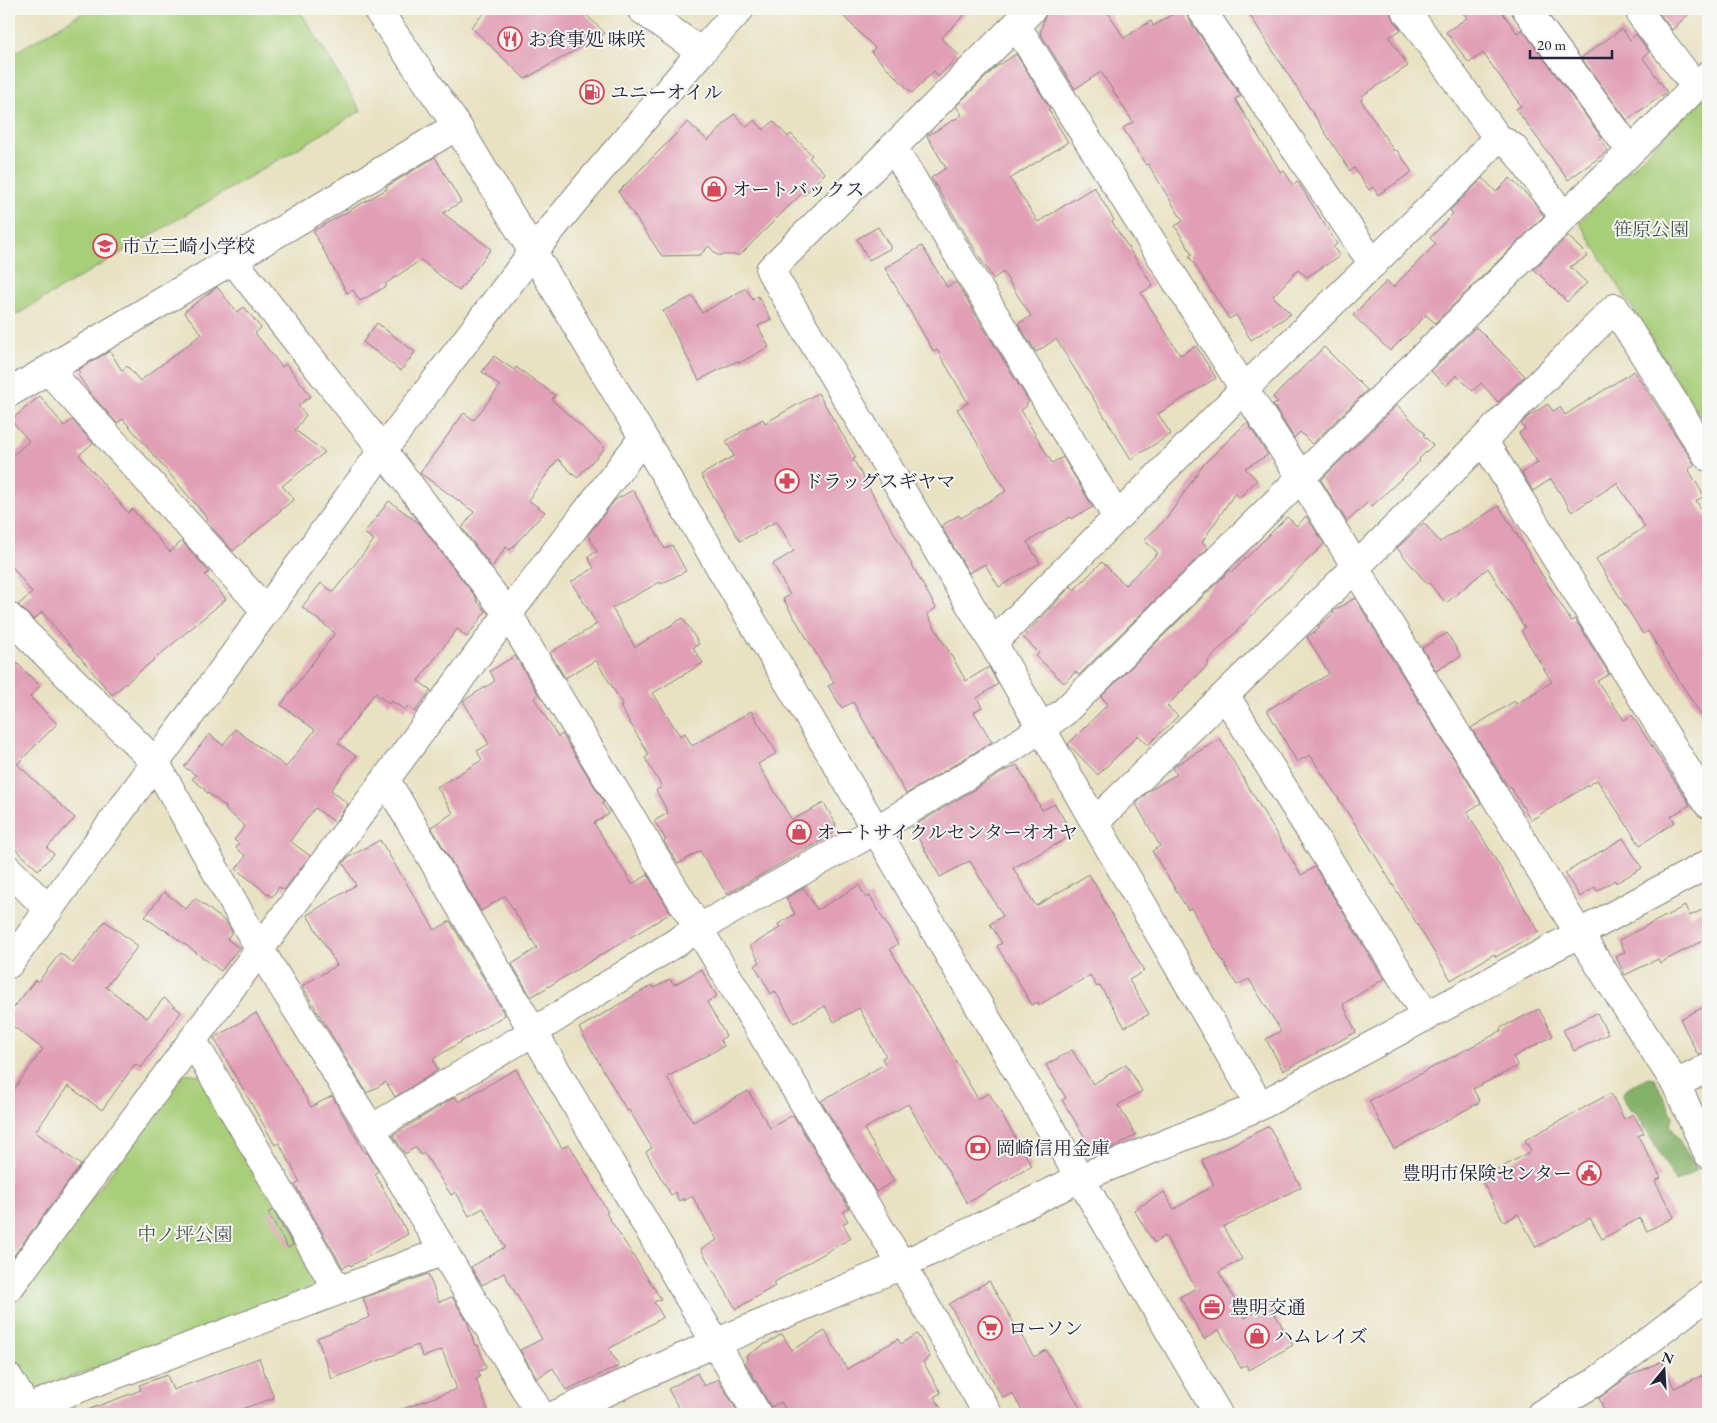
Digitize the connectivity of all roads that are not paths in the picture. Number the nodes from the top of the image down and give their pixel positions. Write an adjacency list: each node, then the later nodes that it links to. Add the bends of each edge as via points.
1 (377, 9): 11 (street)
2 (641, 9): 9 (street)
3 (740, 9): 9 (street)
4 (1201, 9): 18 (street)
5 (1405, 9): 12 (street)
6 (1526, 9): 14 (street)
7 (1640, 9): 10 (street, via 1641,15)
8 (1024, 17): 13 (street); 20 (street)
9 (701, 52): 16 (street)
10 (1702, 81): 14 (street)
11 (457, 126): 16 (street); 17 (street)
12 (1497, 137): 15 (street, via 1513,146); 18 (street, via 1470,169)
13 (894, 147): 27 (street); 32 (street, via 770,270)
14 (1631, 151): 15 (street)
15 (1564, 217): 26 (street)
16 (533, 252): 22 (street); 24 (street)
17 (232, 259): 19 (street); 24 (street)
18 (1373, 264): 20 (street)
19 (48, 370): 21 (street); 29 (street)
20 (1244, 389): 26 (street); 27 (street)
21 (9, 393)
22 (643, 438): 30 (street); 39 (street)
23 (1483, 440): 25 (street, via 1615,308); 28 (street); 37 (street)
24 (383, 450): 29 (street); 30 (street)
25 (1708, 457)
26 (1301, 477): 28 (street); 34 (street, via 1062,713)
27 (1117, 517): 32 (street)
28 (1355, 568): 33 (street); 44 (street)
29 (266, 611): 35 (street)
30 (508, 614): 36 (street); 43 (street)
31 (9, 617): 35 (street)
32 (993, 643): 34 (street)
33 (1225, 695): 38 (street); 47 (street)
34 (1041, 728): 38 (street); 39 (street)
35 (156, 762): 42 (street); 45 (street)
36 (386, 780): 45 (street); 48 (street)
37 (1708, 804)
38 (1094, 822): 52 (street)
39 (876, 830): 43 (street); 55 (street)
40 (1708, 864): 44 (street)
41 (9, 870): 42 (street)
42 (49, 910): 46 (street)
43 (699, 928): 48 (street); 57 (street)
44 (1580, 935): 47 (street); 51 (street)
45 (260, 950): 49 (street); 53 (street)
46 (9, 964)
47 (1427, 1017): 52 (street)
48 (533, 1032): 53 (street); 61 (street)
49 (193, 1041): 58 (street); 59 (street)
50 (1708, 1068): 51 (street)
51 (1676, 1084): 54 (street)
52 (1260, 1106): 55 (street)
53 (372, 1129): 56 (street)
54 (1708, 1154)
55 (1080, 1178): 57 (street); 68 (street)
56 (444, 1251): 59 (street); 64 (street)
57 (902, 1265): 61 (street); 67 (street)
58 (9, 1288)
59 (338, 1291): 63 (street)
60 (1708, 1295): 69 (street, via 1594,1384)
61 (715, 1343): 65 (street); 66 (street)
62 (9, 1378): 63 (street)
63 (28, 1411)
64 (540, 1414)
65 (557, 1414)
66 (757, 1414)
67 (988, 1414)
68 (1218, 1414)
69 (1541, 1414)

